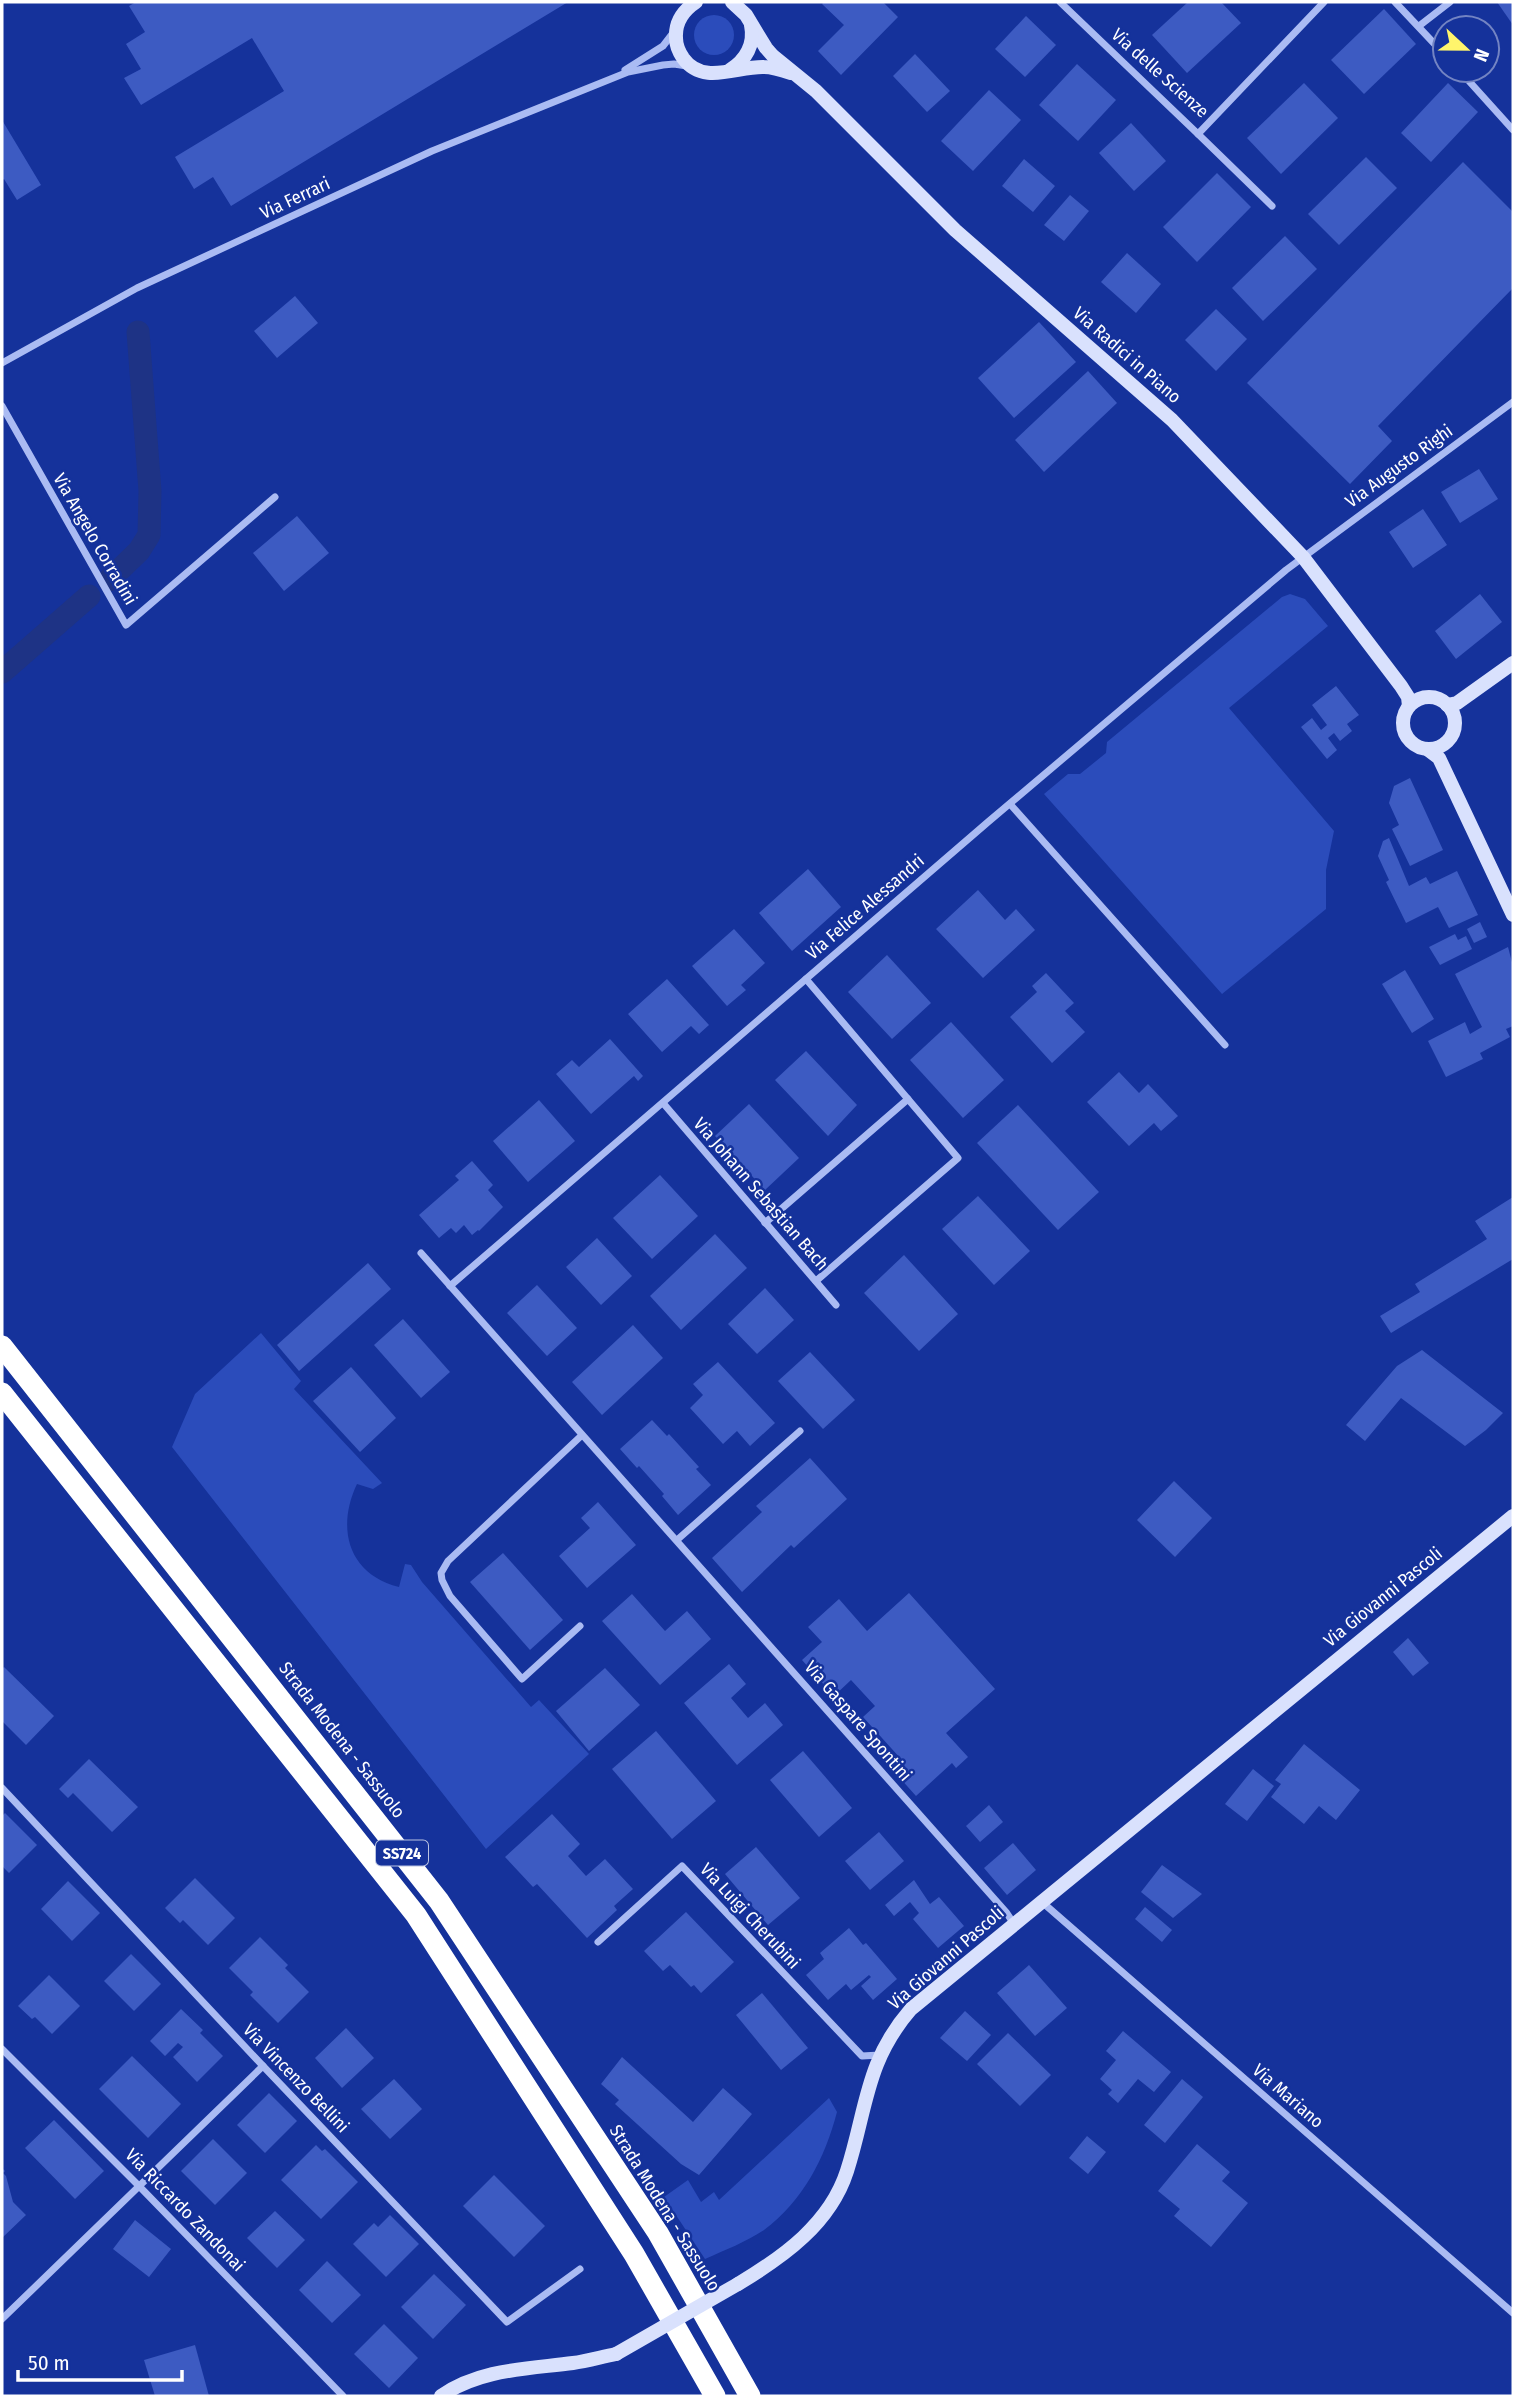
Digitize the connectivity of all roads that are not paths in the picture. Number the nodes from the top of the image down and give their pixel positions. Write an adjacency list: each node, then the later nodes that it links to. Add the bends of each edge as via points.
1 (1060, 2): 17 (street, Via delle Scienze)
2 (1324, 2): 17 (street, Via delle Scienze)
3 (1395, 2): 8 (street)
4 (1450, 2): 8 (street)
5 (735, 3): 7 (street, Via Radici in Piano)
6 (690, 4): 9 (street)
7 (749, 20): 12 (street, via 752,40 746,57); 13 (street, Via Radici in Piano, via 766,48)
8 (1419, 26): 10 (street)
9 (676, 29): 11 (street, via 681,55); 14 (street, Via Ferrari, via 663,46)
10 (1431, 39)
11 (699, 70): 12 (street, Via Radici in Piano); 14 (street, Via Ferrari, via 674,64)
12 (722, 73): 13 (street, Via Radici in Piano, via 764,67)
13 (792, 73): 23 (street, Via Radici in Piano, via 817,91 955,230 1172,420)
14 (609, 78): 19 (street, Via Ferrari, via 432,151 137,288)
15 (1472, 84): 16 (street)
16 (1513, 130)
17 (1198, 134): 18 (street)
18 (1272, 206)
19 (2, 363)
20 (1513, 402): 23 (street, Via Augusto Righi)
21 (2, 406): 22 (street, Via Angelo Corradini, via 126,625)
22 (275, 497)
23 (1304, 557): 25 (street, Via Radici in Piano); 28 (street, Via Felice Alessandri)
24 (1513, 663): 26 (street)
25 (1412, 699): 26 (street, via 1433,697); 27 (street, via 1402,723 1406,736 1414,745)
26 (1452, 707): 27 (street, via 1453,732)
27 (1436, 751): 29 (street)
28 (1010, 804): 30 (street, Via Felice Alessandri); 31 (street)
29 (1513, 915)
30 (806, 979): 32 (street); 33 (street, Via Felice Alessandri)
31 (1225, 1045)
32 (908, 1100): 34 (street); 36 (street, via 958,1158)
33 (663, 1103): 34 (street, Via Johann Sebastian Bach); 37 (street, Via Felice Alessandri)
34 (765, 1223): 36 (street, Via Johann Sebastian Bach)
35 (421, 1252): 37 (street, Via Gaspare Spontini)
36 (816, 1281): 38 (street, Via Johann Sebastian Bach)
37 (450, 1286): 42 (street, Via Gaspare Spontini)
38 (836, 1305)
39 (2, 1346): 60 (highway, Strada Modena - Sassuolo / SS724, via 439,1901 658,2233)
40 (2, 1392): 59 (highway, via 416,1915 635,2254)
41 (800, 1431): 44 (street)
42 (582, 1436): 44 (street, Via Gaspare Spontini); 45 (street, via 448,1561 441,1573 450,1596 522,1679)
43 (1513, 1516): 47 (street, Via Giovanni Pascoli)
44 (677, 1540): 48 (street, Via Gaspare Spontini)
45 (580, 1626)
46 (2, 1788): 52 (street, Via Vincenzo Bellini)
47 (1042, 1902): 48 (street, Via Giovanni Pascoli); 55 (street, Via Mariano)
48 (1014, 1924): 51 (street, Via Giovanni Pascoli, via 911,2009)
49 (598, 1942): 51 (street, Via Luigi Cherubini, via 682,1866 862,2056)
50 (2, 2049): 53 (street, Via Riccardo Zandonai)
51 (880, 2055): 58 (street, Via Giovanni Pascoli, bridge, via 846,2174 829,2205 796,2245 616,2354 516,2368 481,2377)
52 (263, 2066): 53 (street); 54 (street, Via Vincenzo Bellini, via 507,2322)
53 (140, 2187): 56 (street); 57 (street, Via Riccardo Zandonai)
54 (580, 2269)
55 (1513, 2313)
56 (2, 2319)
57 (343, 2396)
58 (441, 2396)
59 (715, 2396)
60 (750, 2396)

